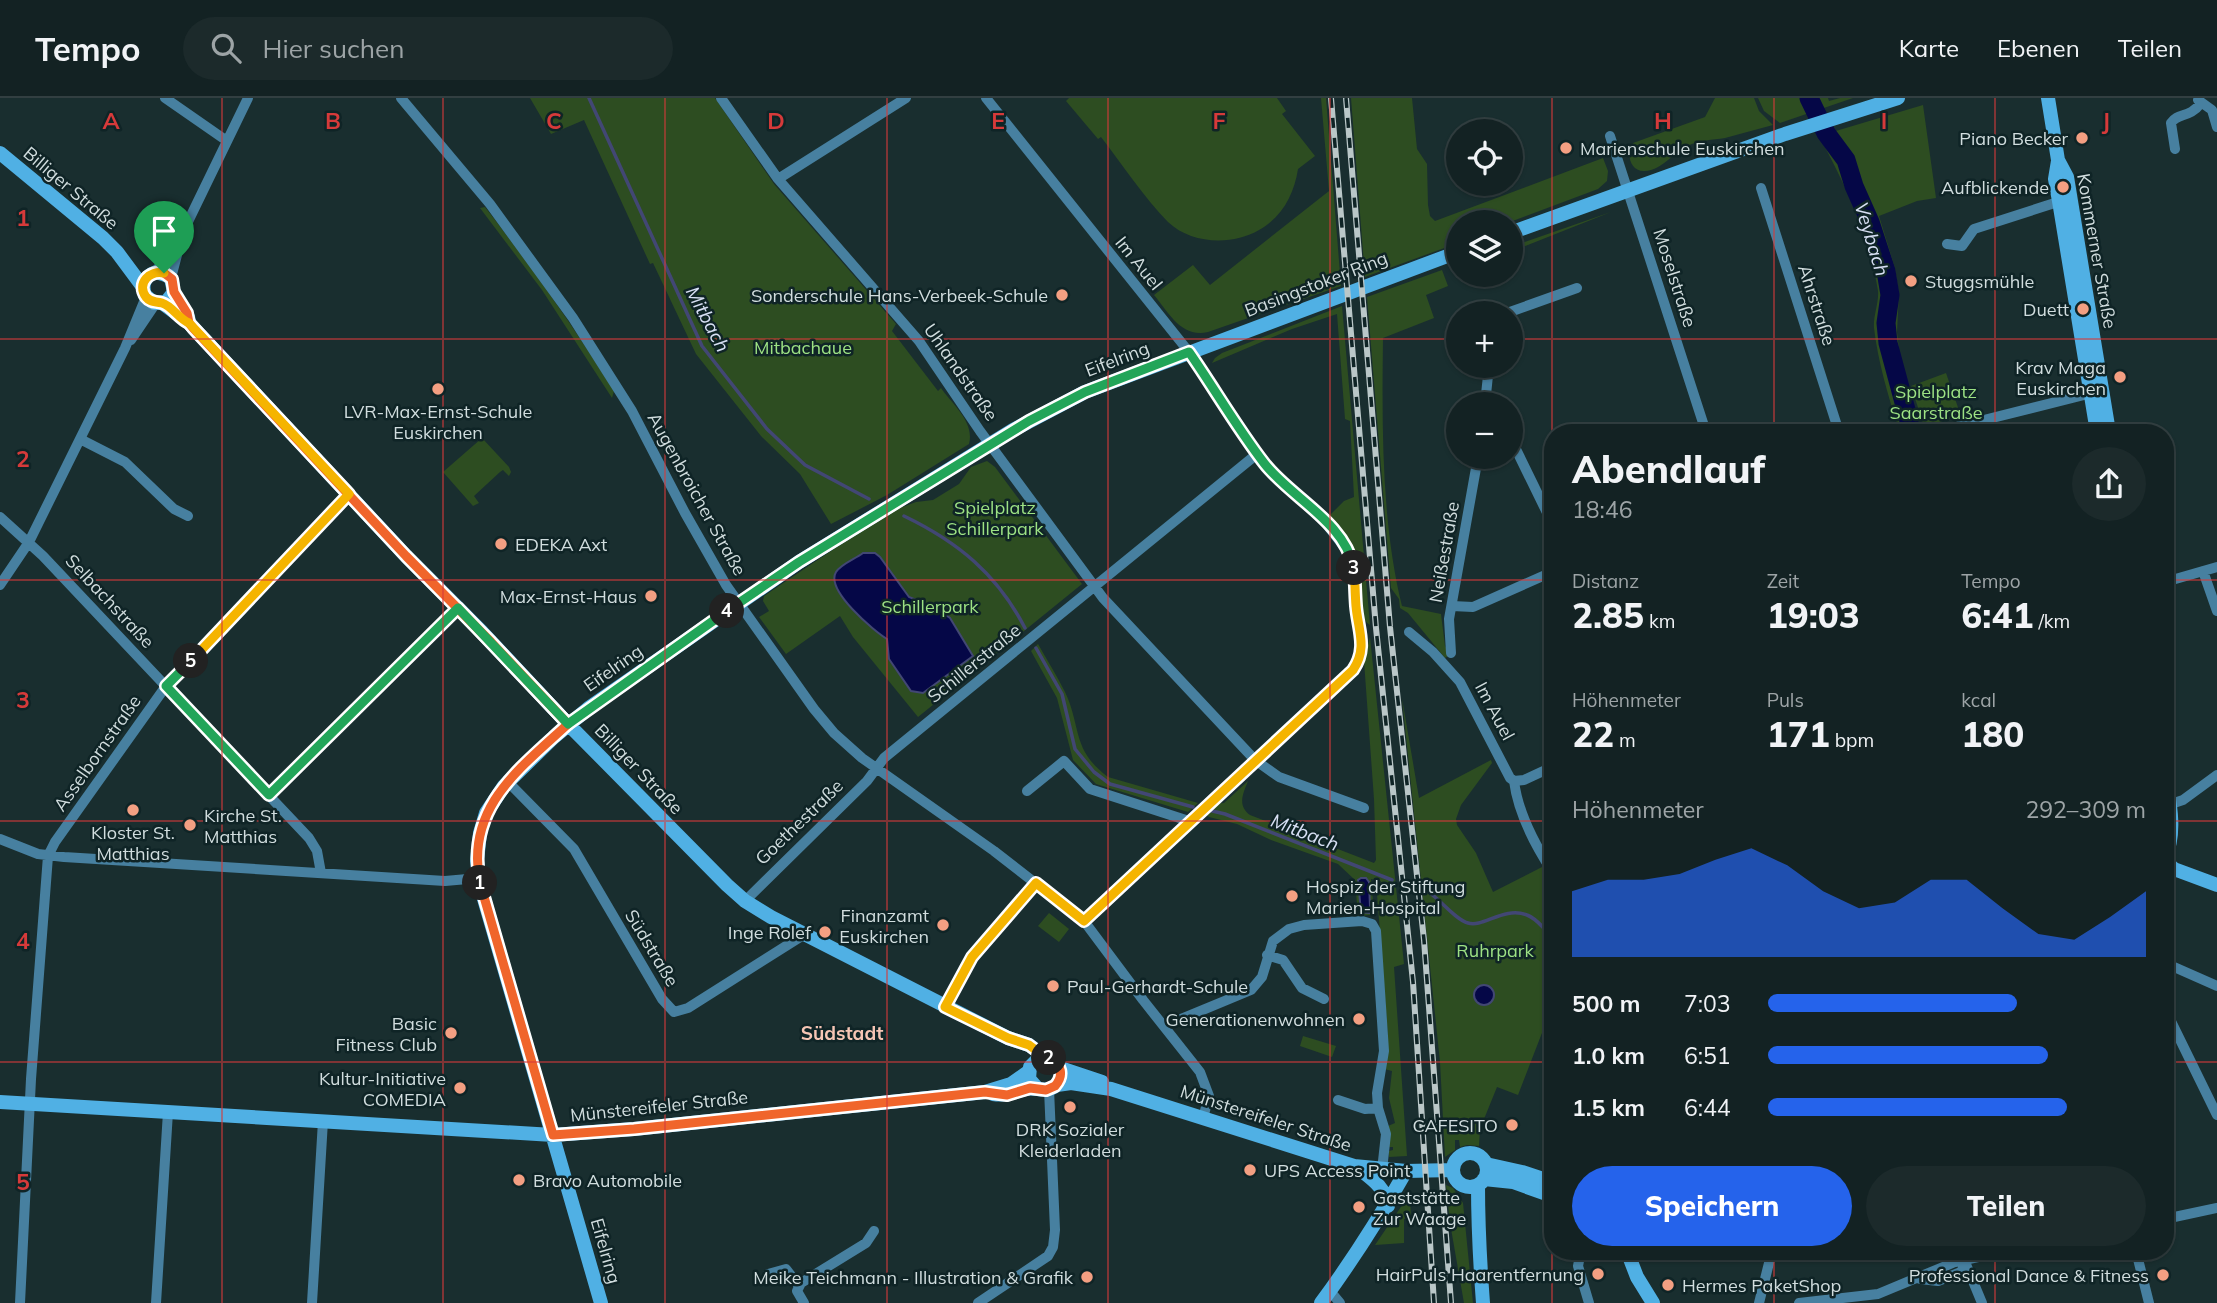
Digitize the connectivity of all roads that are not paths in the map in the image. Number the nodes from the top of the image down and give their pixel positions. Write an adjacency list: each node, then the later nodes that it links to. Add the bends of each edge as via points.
1 (165, 98): 12 (street)
2 (248, 98): 12 (street)
3 (401, 98): 53 (street, Augenbroicher Straße, via 490,204 573,318 632,411)
4 (721, 98): 15 (street, Uhlandstraße)
5 (906, 98): 15 (street)
6 (986, 98): 30 (street, Im Auel)
7 (1898, 98): 17 (street)
8 (2048, 98): 18 (street, Kommerner Straße, via 2058,160 2067,177)
9 (2198, 101): 10 (street, via 2212,110); 13 (street, via 2195,111 2171,122)
10 (2217, 127)
11 (1610, 136): 17 (street, Moselstraße)
12 (227, 141): 20 (street)
13 (2175, 149)
14 (0, 153): 22 (street, Billiger Straße)
15 (778, 180): 38 (street, Uhlandstraße, via 919,341)
16 (1761, 188): 33 (street, Ahrstraße)
17 (1627, 192): 19 (street); 32 (street, Moselstraße)
18 (2064, 200): 21 (street, via 1974,229 1962,246); 31 (street, Kommerner Straße)
19 (1523, 228)
20 (183, 232): 24 (street); 25 (street)
21 (1947, 244)
22 (117, 252): 24 (street, Billiger Straße); 27 (street, Billiger Straße)
23 (1446, 256): 30 (street, Basingstoker Ring)
24 (154, 273): 25 (street, via 164,273); 27 (street, via 145,279)
25 (172, 285): 27 (street, via 169,299); 29 (street, Billiger Straße)
26 (1577, 288): 28 (street)
27 (152, 297): 29 (street, Billiger Straße); 37 (street)
28 (1523, 307)
29 (189, 323): 42 (street, Billiger Straße)
30 (1189, 352): 38 (street, Eifelring, via 1085,392); 39 (street, Im Auel)
31 (2096, 392): 34 (street); 35 (street, Kommerner Straße); 36 (street, Kommerner Straße)
32 (1703, 424)
33 (1836, 424)
34 (1968, 424)
35 (2097, 424)
36 (2106, 424)
37 (80, 439): 44 (street, via 125,462 174,509); 46 (street)
38 (990, 444): 52 (street, Uhlandstraße); 53 (street, Eifelring)
39 (1257, 454): 52 (street); 61 (street, Im Auel, via 1324,521 1348,552 1363,641 1353,670)
40 (1523, 464): 43 (street)
41 (1476, 469): 54 (street, Neißestraße)
42 (349, 494): 55 (street, Billiger Straße); 59 (street, Asselbornstraße)
43 (1544, 507)
44 (188, 516)
45 (0, 517): 46 (street, Selbachstraße)
46 (29, 542): 51 (street); 59 (street, Selbachstraße)
47 (2217, 567): 48 (street)
48 (2203, 571): 50 (street); 56 (street)
49 (1544, 576): 54 (street, via 1473,607)
50 (2174, 579)
51 (0, 585)
52 (1095, 586): 61 (street, Uhlandstraße); 62 (street, Schillerstraße)
53 (739, 603): 60 (street, Eifelring); 62 (street, Augenbroicher Straße, via 819,716)
54 (1452, 606): 58 (street, Neißestraße, via 1448,629)
55 (458, 608): 60 (street, Billiger Straße); 68 (street)
56 (2217, 611)
57 (1409, 632): 65 (street, Im Auel, via 1460,682)
58 (1451, 653)
59 (166, 686): 68 (street, Selbachstraße); 73 (street, Asselbornstraße)
60 (568, 724): 66 (street, Eifelring); 80 (street, Billiger Straße)
61 (1255, 760): 70 (street, Uhlandstraße, via 1279,776); 71 (street, Im Auel)
62 (876, 767): 78 (street, Augenbroicher Straße); 80 (street, Goethestraße)
63 (1544, 770): 65 (street)
64 (2217, 775): 69 (street)
65 (1514, 781): 74 (street, Im Auel)
66 (508, 782): 77 (street, Eifelring, via 492,801 482,824); 82 (street, Südstraße, via 575,849 671,1010 688,1008)
67 (1027, 791): 71 (street, via 1065,761 1095,791)
68 (269, 795): 76 (street, Selbachstraße, via 314,845)
69 (2174, 803)
70 (1364, 808)
71 (1189, 821): 81 (street, Im Auel)
72 (0, 839): 73 (street)
73 (48, 856): 76 (street); 99 (street)
74 (1544, 856)
75 (2174, 867): 79 (street)
76 (321, 873): 77 (street, via 445,881)
77 (479, 878): 105 (street, Eifelring)
78 (1036, 883): 81 (street, Augenbroicher Straße); 87 (street, via 972,957)
79 (2217, 885)
80 (745, 901): 82 (street, Billiger Straße)
81 (1084, 921): 88 (street, Augenbroicher Straße)
82 (805, 934): 87 (street, Billiger Straße)
83 (1267, 955): 86 (street, via 1283,960 1302,988); 88 (street, via 1262,977 1251,990); 100 (street, via 1278,937 1294,926 1362,920 1375,927 1384,1051 1377,1084)
84 (2174, 966): 85 (street)
85 (2217, 986)
86 (1324, 999)
87 (945, 1007): 90 (street, Billiger Straße)
88 (1164, 1026): 103 (street, Augenbroicher Straße, via 1206,1083 1209,1096)
89 (2174, 1027): 101 (street)
90 (1008, 1038): 91 (street, Billiger Straße); 93 (street, Billiger Straße, via 1026,1057)
91 (1045, 1057): 92 (street); 93 (street)
92 (1060, 1068): 94 (street, via 1061,1077); 95 (street, Münstereifeler Straße)
93 (1029, 1069): 94 (street, via 1031,1082); 96 (street, Münstereifeler Straße, via 1011,1084)
94 (1047, 1087): 95 (street, Münstereifeler Straße, via 1071,1083); 96 (street, Münstereifeler Straße, via 1007,1095); 130 (street, via 1053,1247 1042,1261)
95 (1111, 1089): 103 (street, Münstereifeler Straße)
96 (985, 1092): 105 (street, Münstereifeler Straße)
97 (1338, 1100): 100 (street, via 1365,1109)
98 (0, 1101): 99 (street, Münstereifeler Straße)
99 (31, 1103): 102 (street, Münstereifeler Straße); 125 (street)
100 (1378, 1108): 107 (street, via 1386,1134)
101 (2216, 1109)
102 (168, 1112): 104 (street, Münstereifeler Straße); 126 (street)
103 (1203, 1118): 106 (street, Münstereifeler Straße)
104 (323, 1121): 105 (street, Münstereifeler Straße); 127 (street)
105 (553, 1135): 128 (street, Eifelring)
106 (1354, 1166): 107 (street, Münstereifeler Straße); 113 (street, via 1383,1189)
107 (1382, 1170): 109 (street, Münstereifeler Straße)
108 (1453, 1170): 109 (street, Münstereifeler Straße); 110 (street, via 1457,1181); 110 (street, via 1457,1159 1477,1154)
109 (1406, 1171): 113 (street)
110 (1478, 1179): 111 (street, via 1522,1172); 112 (street, via 1513,1182); 132 (street, via 1470,1196)
111 (1544, 1179)
112 (1544, 1193)
113 (1388, 1206): 124 (street)
114 (2217, 1208): 115 (street)
115 (2174, 1217)
116 (874, 1231): 123 (street, via 866,1243)
117 (1579, 1260): 133 (street)
118 (1630, 1260): 134 (street)
119 (1770, 1260): 135 (street)
120 (1964, 1260): 136 (street, via 1962,1272 1938,1281 1917,1279 1878,1294); 137 (street)
121 (2138, 1260): 138 (street)
122 (768, 1274): 123 (street, via 786,1269)
123 (799, 1286): 129 (street, via 797,1292)
124 (1325, 1297): 131 (street)
125 (20, 1303)
126 (156, 1303)
127 (312, 1303)
128 (601, 1303)
129 (804, 1303)
130 (978, 1303)
131 (1340, 1303)
132 (1483, 1303)
133 (1588, 1303)
134 (1653, 1303)
135 (1759, 1303)
136 (1799, 1303)
137 (1982, 1303)
138 (2148, 1303)

